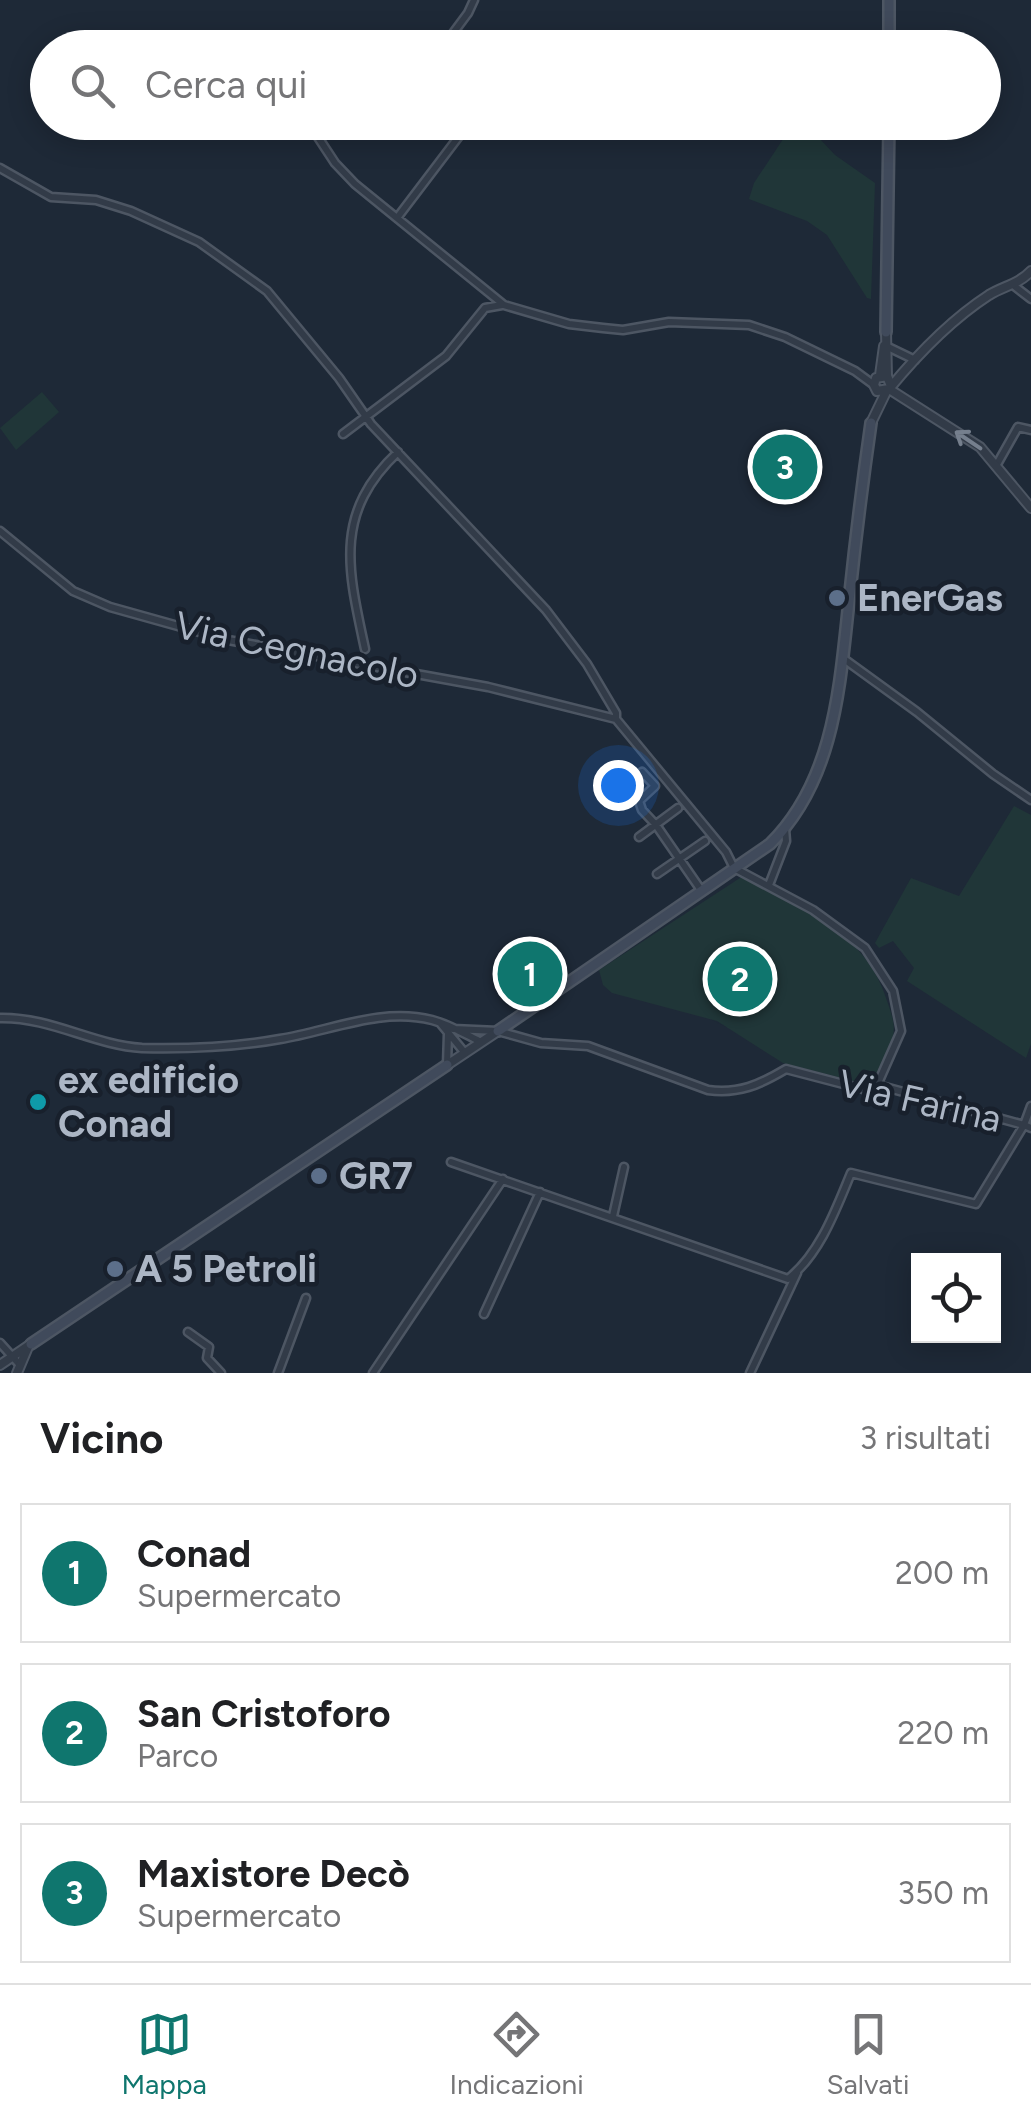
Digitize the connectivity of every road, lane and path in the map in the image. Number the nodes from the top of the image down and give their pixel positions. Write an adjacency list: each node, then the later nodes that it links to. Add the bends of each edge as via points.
1 (474, 0): 3 (street)
2 (889, 0): 4 (main road)
3 (455, 30)
4 (889, 30)
5 (321, 140): 9 (street, via 346,176)
6 (453, 140): 9 (street)
7 (889, 140): 14 (main road)
8 (0, 168): 18 (street, via 51,197 96,200 200,242 267,291)
9 (397, 218): 13 (street)
10 (1031, 272): 11 (street)
11 (1013, 285): 12 (street); 16 (street, via 958,318)
12 (1031, 300)
13 (504, 305): 17 (street, via 569,324 622,330 669,322 750,324); 18 (street, via 486,308 446,356)
14 (886, 332): 15 (street); 17 (street)
15 (888, 347): 16 (street); 17 (street)
16 (912, 364): 17 (street)
17 (884, 383): 19 (street); 23 (street, one-way to 17, via 980,447)
18 (366, 416): 21 (street); 22 (street)
19 (870, 423): 27 (main road)
20 (1031, 430): 23 (street, via 1018,427)
21 (343, 434)
22 (398, 451): 26 (street, via 354,513 350,556); 28 (street, via 546,610 587,664)
23 (996, 466): 24 (street)
24 (1031, 508)
25 (0, 530): 28 (street, Via Cegnacolo, via 73,591 110,607 228,640 488,686)
26 (365, 649)
27 (844, 659): 30 (street); 33 (main road, via 822,760)
28 (616, 719): 37 (street)
29 (639, 800): 32 (street)
30 (1031, 800)
31 (678, 808): 32 (street)
32 (656, 825): 34 (street); 36 (street)
33 (785, 829): 37 (main road); 39 (street)
34 (639, 836)
35 (705, 841): 36 (street)
36 (680, 859): 38 (street); 40 (street)
37 (734, 868): 39 (street); 40 (main road)
38 (657, 874)
39 (768, 885): 47 (street, via 865,948 893,991 901,1031)
40 (702, 890): 43 (main road)
41 (0, 1018): 42 (street, via 41,1020 137,1048 276,1040 403,1016)
42 (450, 1031): 43 (street, Via Farina); 44 (street); 45 (street); 46 (street)
43 (498, 1032): 44 (street); 47 (street, Via Farina, via 588,1046 708,1090 754,1087 786,1069)
44 (481, 1042): 45 (street)
45 (465, 1052): 46 (street)
46 (447, 1065): 60 (main road)
47 (874, 1092): 49 (street, Via Farina, via 885,1087)
48 (1031, 1106): 49 (street)
49 (1028, 1126): 55 (street, Via Farina, via 976,1204 851,1173 828,1226)
50 (451, 1162): 52 (street)
51 (624, 1167): 54 (street)
52 (502, 1179): 53 (street); 67 (street)
53 (540, 1192): 54 (street); 57 (street)
54 (613, 1216): 55 (street, via 788,1279)
55 (797, 1272): 64 (street, Via Farina)
56 (306, 1298): 66 (street)
57 (484, 1314)
58 (188, 1332): 65 (street, via 209,1347 206,1358)
59 (0, 1343): 61 (street)
60 (31, 1344): 61 (street); 63 (street)
61 (10, 1357): 62 (street); 63 (street)
62 (0, 1366): 63 (street)
63 (15, 1370)
64 (751, 1372)
65 (221, 1373)
66 (278, 1373)
67 (373, 1373)

